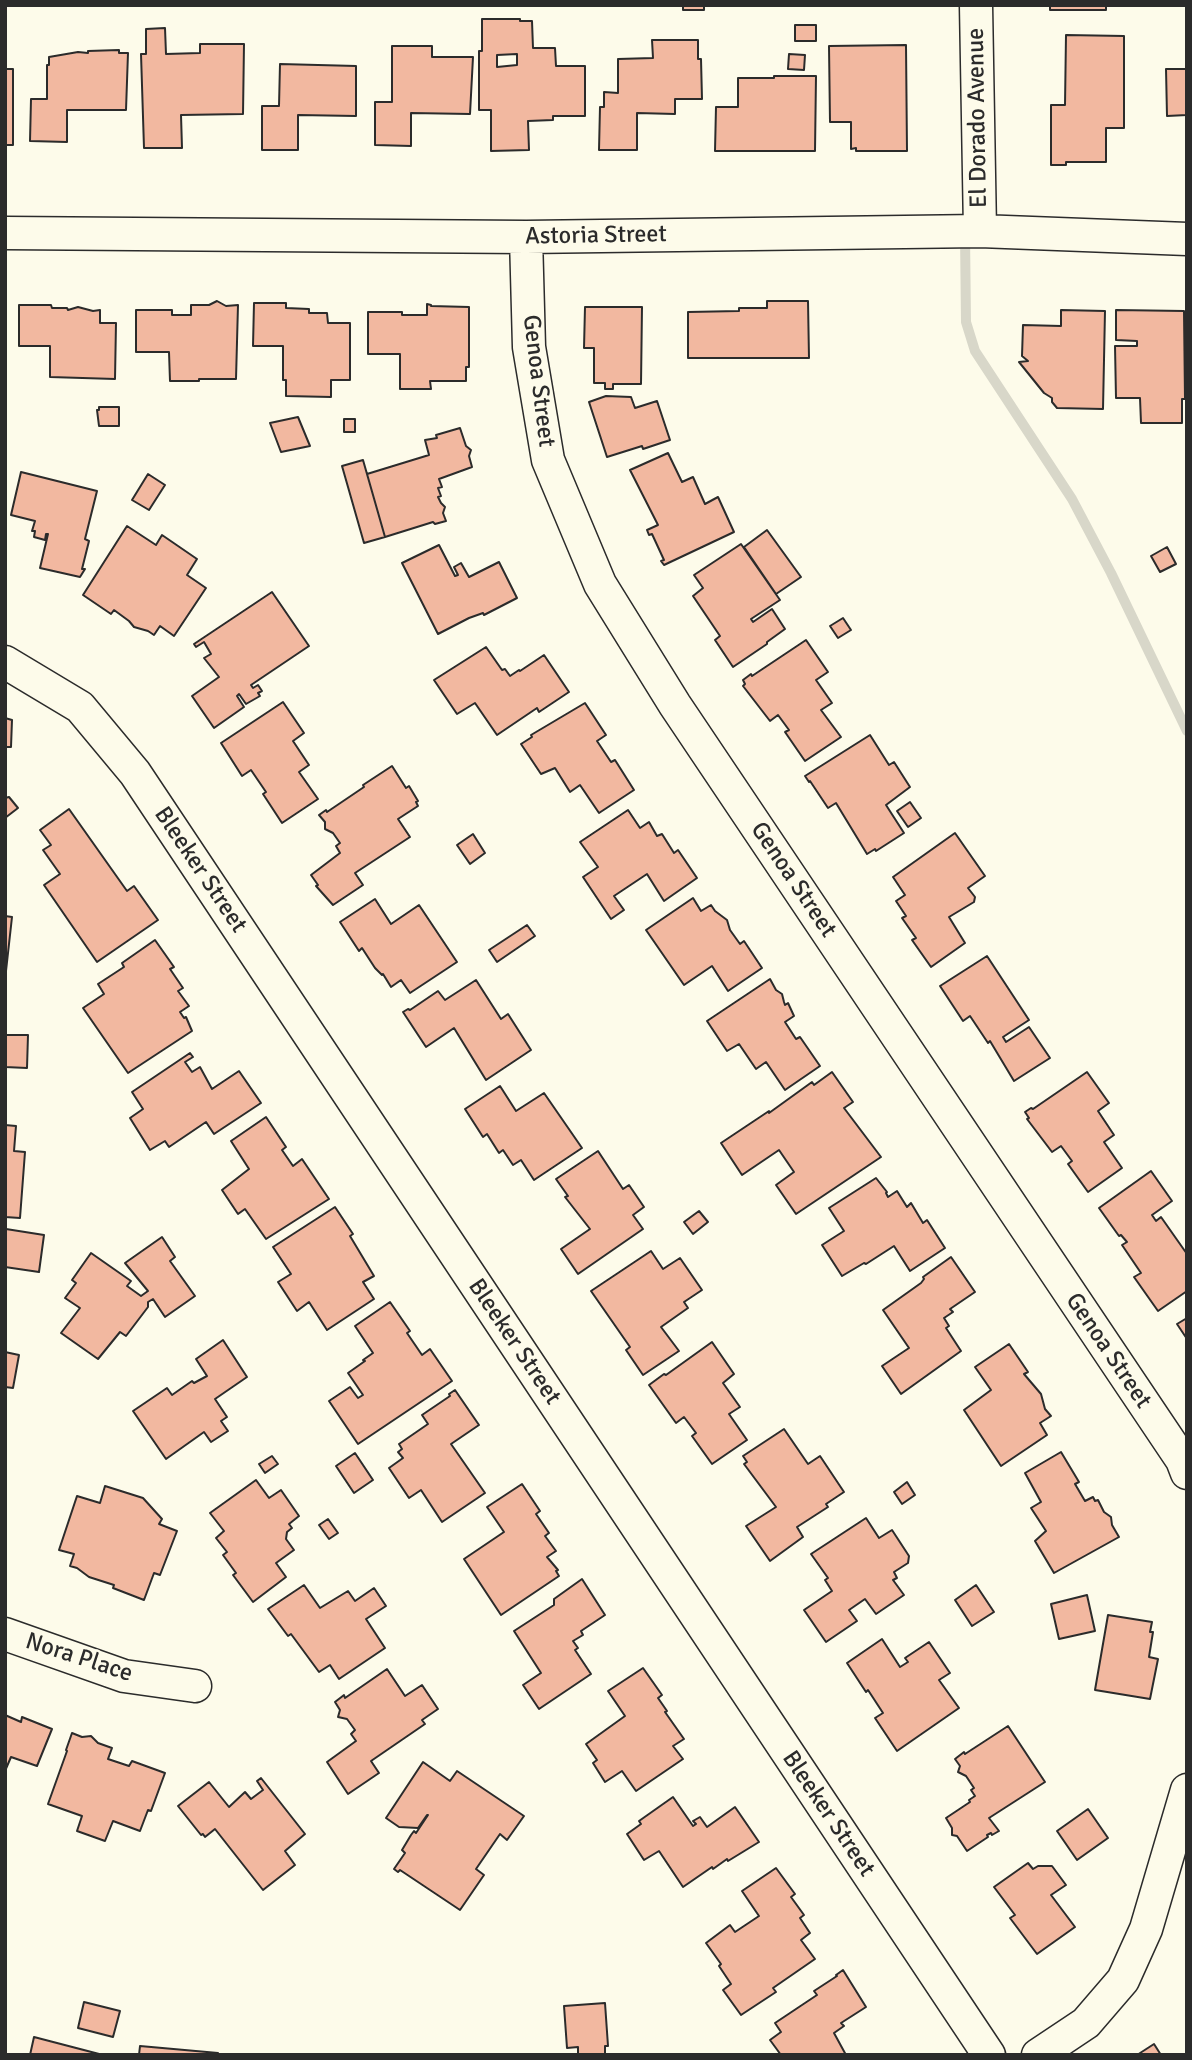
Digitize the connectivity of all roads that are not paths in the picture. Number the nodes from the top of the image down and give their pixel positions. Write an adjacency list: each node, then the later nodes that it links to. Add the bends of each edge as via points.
1 (976, 5): 2 (street, El Dorado Avenue)
2 (980, 231): 4 (street, Astoria Street); 5 (street, Astoria Street)
3 (5, 233): 4 (street, Astoria Street)
4 (526, 237): 7 (street, Genoa Street, via 529,347 548,460 600,584 675,705)
5 (1187, 239)
6 (5, 662): 11 (street, Bleeker Street, via 80,707 135,773)
7 (1187, 1473)
8 (5, 1634): 9 (street, Nora Place, via 124,1676)
9 (195, 1686)
10 (1187, 1790): 12 (street, via 1146,1929 1123,1980 1086,2023)
11 (989, 2055)
12 (1038, 2055)

